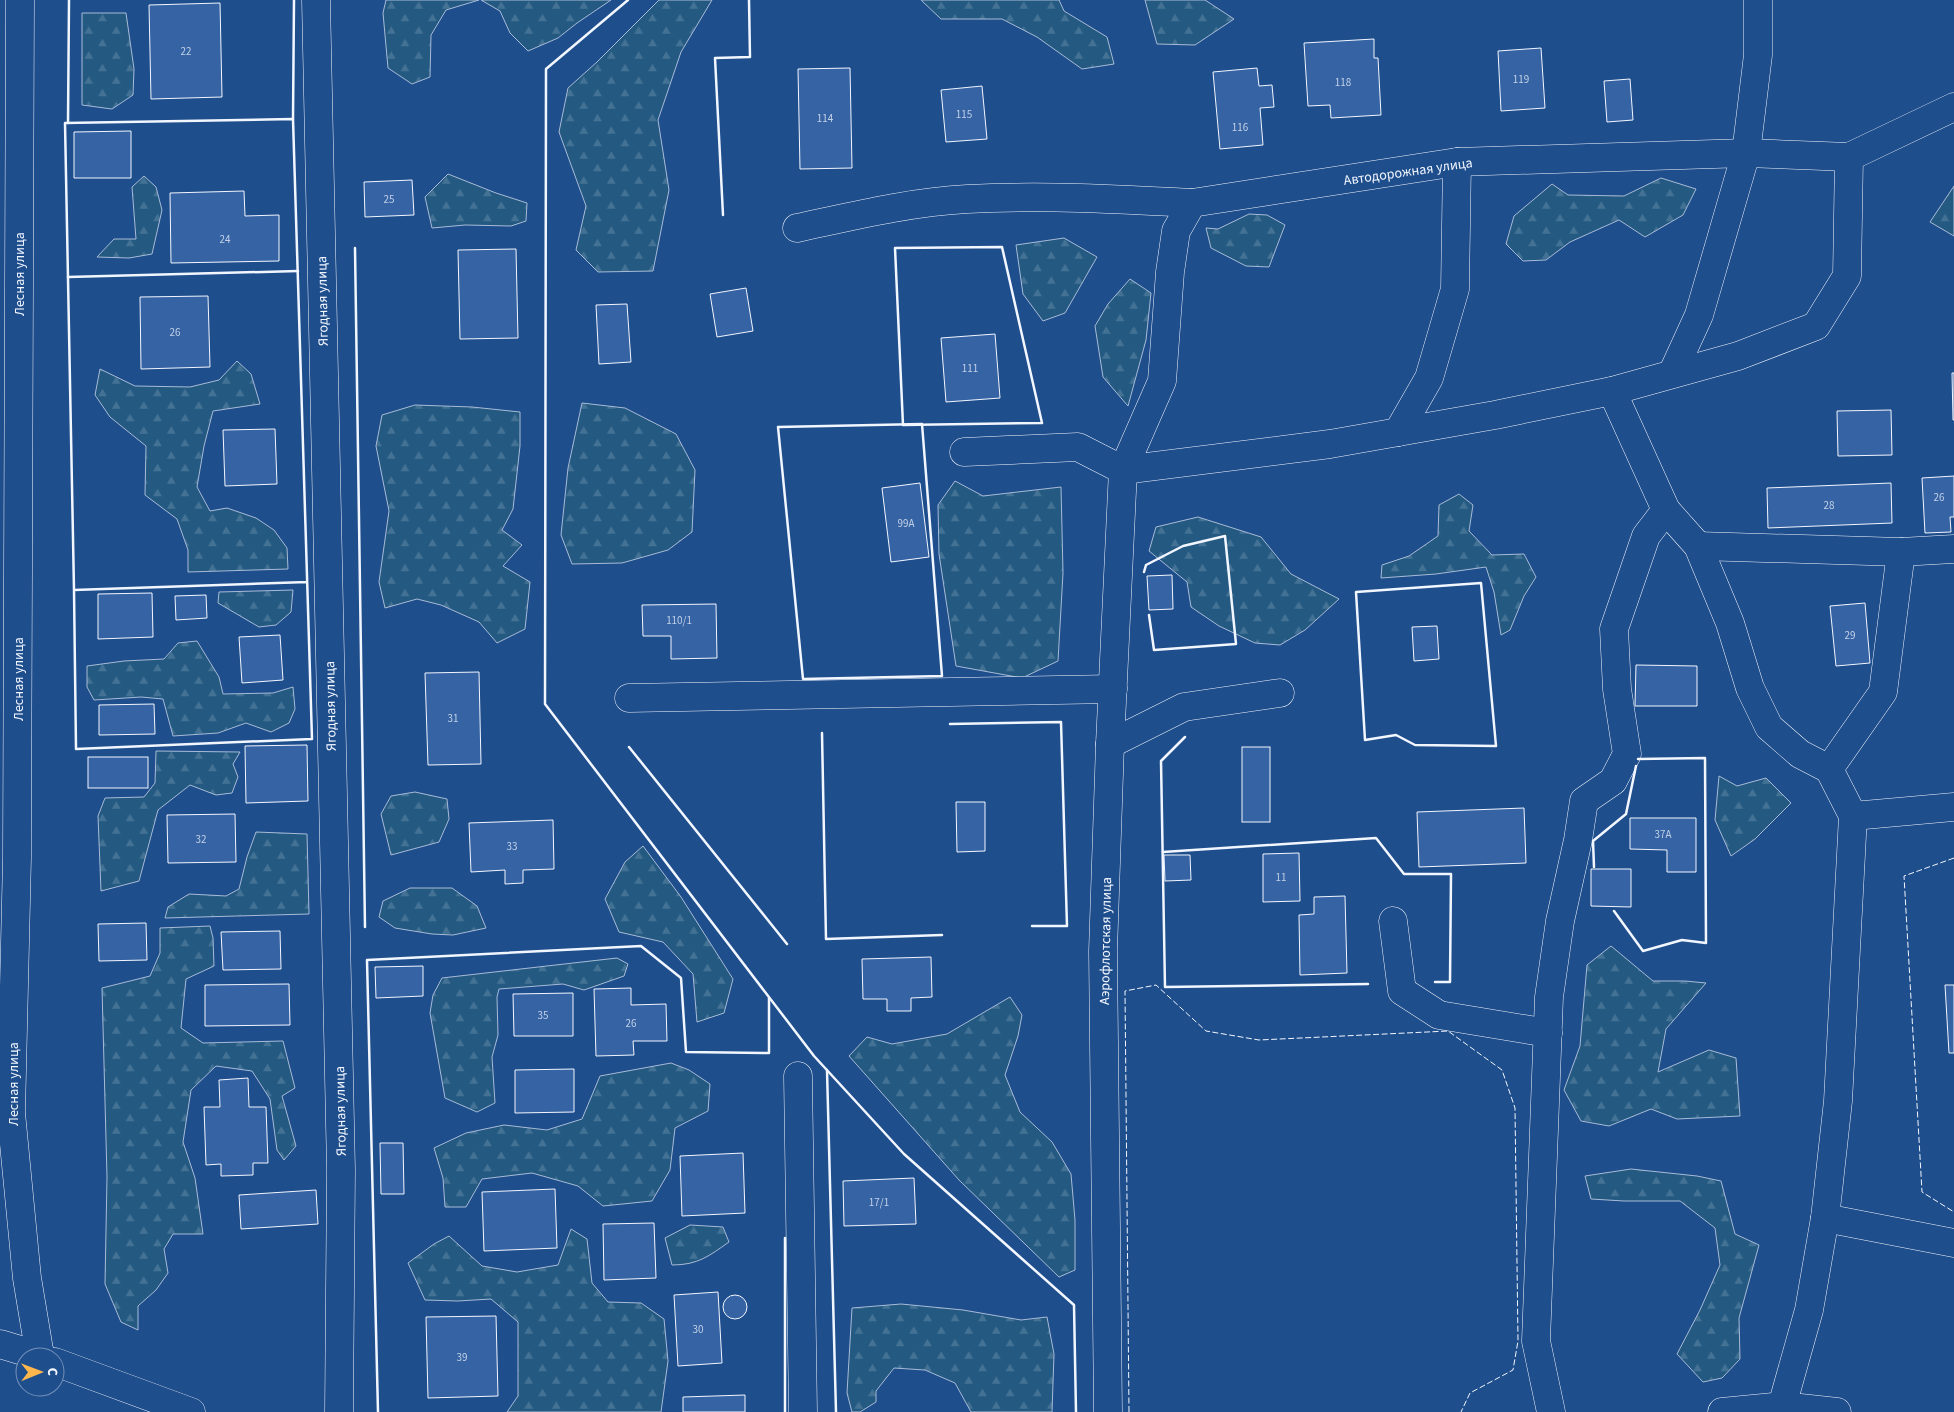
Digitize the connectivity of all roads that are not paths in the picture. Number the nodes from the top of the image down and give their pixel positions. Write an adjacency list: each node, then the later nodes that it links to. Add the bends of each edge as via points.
1 (20, 0): 32 (street, Лесная улица, via 17,858 11,1113 27,1278)
2 (316, 0): 37 (street, Ягодная улица, via 341,1170)
3 (1758, 0): 5 (street, via 1758,55)
4 (1954, 107): 6 (street, Автодорожная улица)
5 (1746, 153): 6 (street, Автодорожная улица); 7 (street, Автодорожная улица); 10 (street, via 1699,315)
6 (1849, 157): 10 (street, via 1847,276 1816,326 1738,356)
7 (1457, 162): 8 (street, Автодорожная улица); 12 (street, via 1455,289 1429,378)
8 (1192, 203): 9 (street, Автодорожная улица, via 1082,197 966,199 901,207); 14 (street, via 1176,231 1162,381)
9 (797, 228)
10 (1672, 374): 11 (street)
11 (1612, 391): 12 (street, via 1495,416); 15 (street)
12 (1398, 432): 14 (street, via 1330,444)
13 (964, 452): 14 (street, via 1078,447)
14 (1123, 470): 19 (street, Аэрофлотская улица)
15 (1666, 510): 16 (street); 27 (street, via 1646,536 1614,629 1617,689 1628,754 1612,781 1584,801 1560,921 1549,998)
16 (1698, 546): 18 (street); 23 (street, via 1730,623 1750,688 1768,727 1800,754)
17 (1954, 549): 18 (street)
18 (1901, 552): 23 (street, via 1883,692)
19 (1113, 689): 21 (street); 22 (street, Аэрофлотская улица)
20 (1280, 693): 22 (street, via 1184,707)
21 (629, 698)
22 (1110, 744): 39 (street, Аэрофлотская улица, via 1103,951)
23 (1829, 769): 25 (street)
24 (1954, 807): 25 (street)
25 (1853, 816): 29 (street, via 1838,1101)
26 (1393, 921): 27 (street, via 1402,991 1439,1015)
27 (1548, 1033): 40 (street, via 1536,1341)
28 (798, 1076): 38 (street)
29 (1825, 1218): 30 (street); 35 (street, via 1810,1310)
30 (1954, 1243)
31 (0, 1344): 33 (street)
32 (43, 1347)
33 (15, 1349)
34 (65, 1365): 36 (street)
35 (1782, 1409): 41 (street); 42 (street)
36 (191, 1412)
37 (339, 1412)
38 (803, 1412)
39 (1108, 1412)
40 (1551, 1412)
41 (1722, 1412)
42 (1837, 1412)

